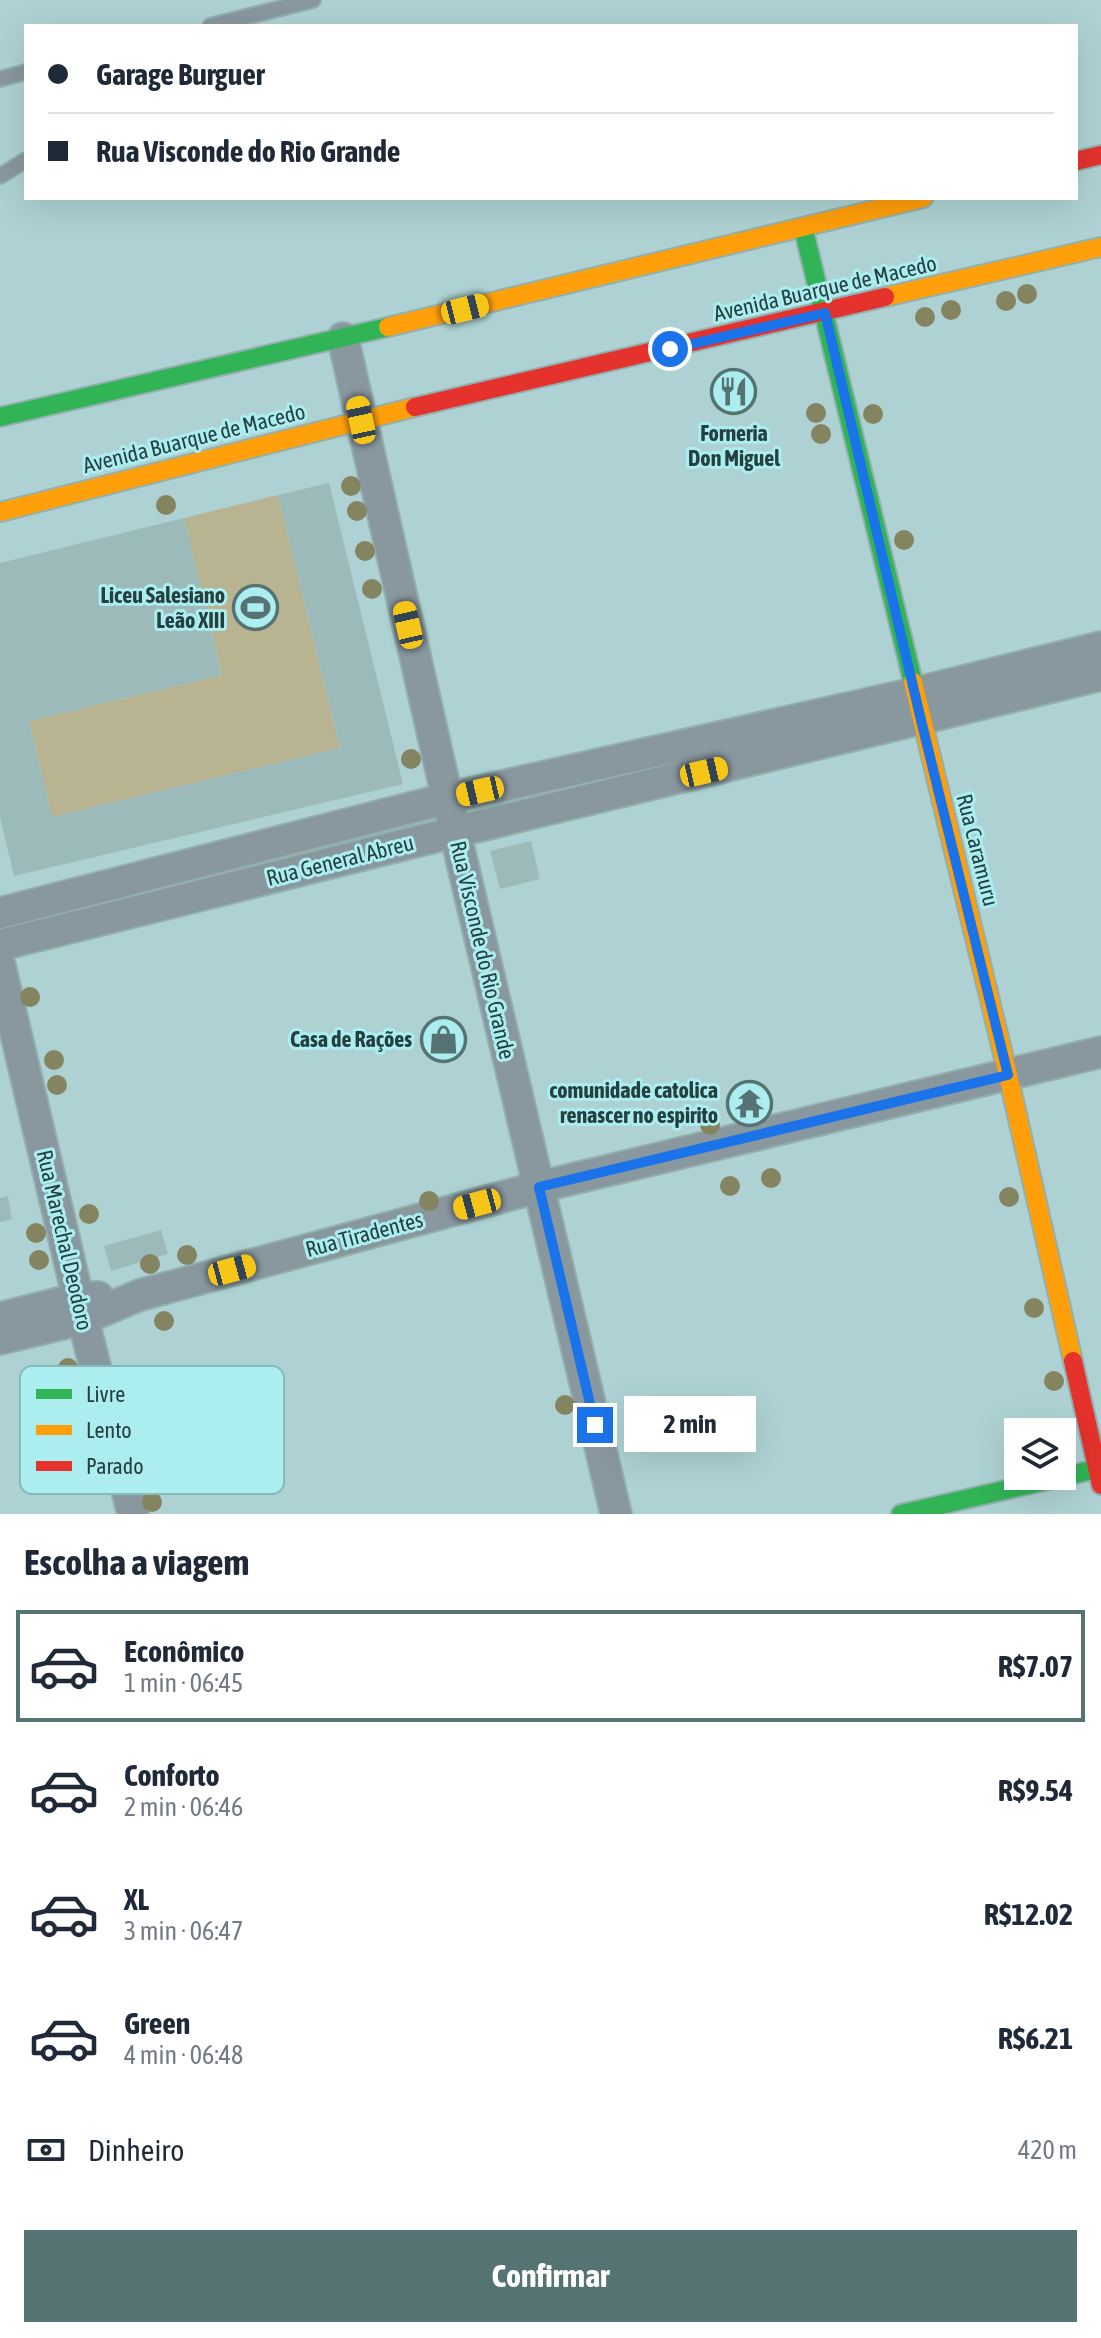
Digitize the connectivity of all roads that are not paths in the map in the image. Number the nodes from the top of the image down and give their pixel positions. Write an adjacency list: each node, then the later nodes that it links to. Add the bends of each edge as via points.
1 (313, 0): 2 (lane)
2 (218, 24)
3 (24, 73): 4 (lane)
4 (0, 79)
5 (1101, 155): 7 (main road)
6 (24, 161): 8 (lane)
7 (1078, 161)
8 (0, 176)
9 (915, 200): 10 (main road)
10 (803, 227): 12 (main road, Rua Caramuru); 13 (main road)
11 (1101, 247): 12 (main road, Avenida Buarque de Macedo)
12 (825, 313): 15 (main road, Avenida Buarque de Macedo); 19 (main road, Rua Caramuru)
13 (343, 338): 14 (main road); 15 (street, Rua Visconde do Rio Grande)
14 (0, 417)
15 (361, 420): 16 (main road, Avenida Buarque de Macedo); 20 (street, Rua Visconde do Rio Grande)
16 (0, 512)
17 (1101, 647): 19 (street, Rua General Abreu)
18 (1101, 675): 19 (street, Rua General Abreu)
19 (918, 706): 20 (street, Rua General Abreu); 21 (street, Rua General Abreu); 26 (main road, Rua Caramuru)
20 (449, 798): 21 (street, Rua Visconde do Rio Grande); 22 (street, Rua General Abreu)
21 (455, 832): 23 (street, Rua General Abreu); 27 (street, Rua Visconde do Rio Grande)
22 (0, 913)
23 (0, 945)
24 (0, 966): 28 (street, Rua Marechal Deodoro)
25 (1101, 1052): 26 (street, Rua Tiradentes)
26 (1008, 1075): 27 (street, Rua Tiradentes); 32 (main road, Rua Caramuru)
27 (539, 1187): 28 (street, Rua Tiradentes); 35 (street, Rua Visconde do Rio Grande)
28 (81, 1309): 29 (street, Rua Tiradentes); 30 (street, Rua Tiradentes); 31 (street, Rua Marechal Deodoro)
29 (0, 1318)
30 (0, 1339)
31 (95, 1366)
32 (1100, 1474): 36 (main road)
33 (128, 1494): 34 (street, Rua Marechal Deodoro)
34 (133, 1514)
35 (616, 1514)
36 (901, 1514)

